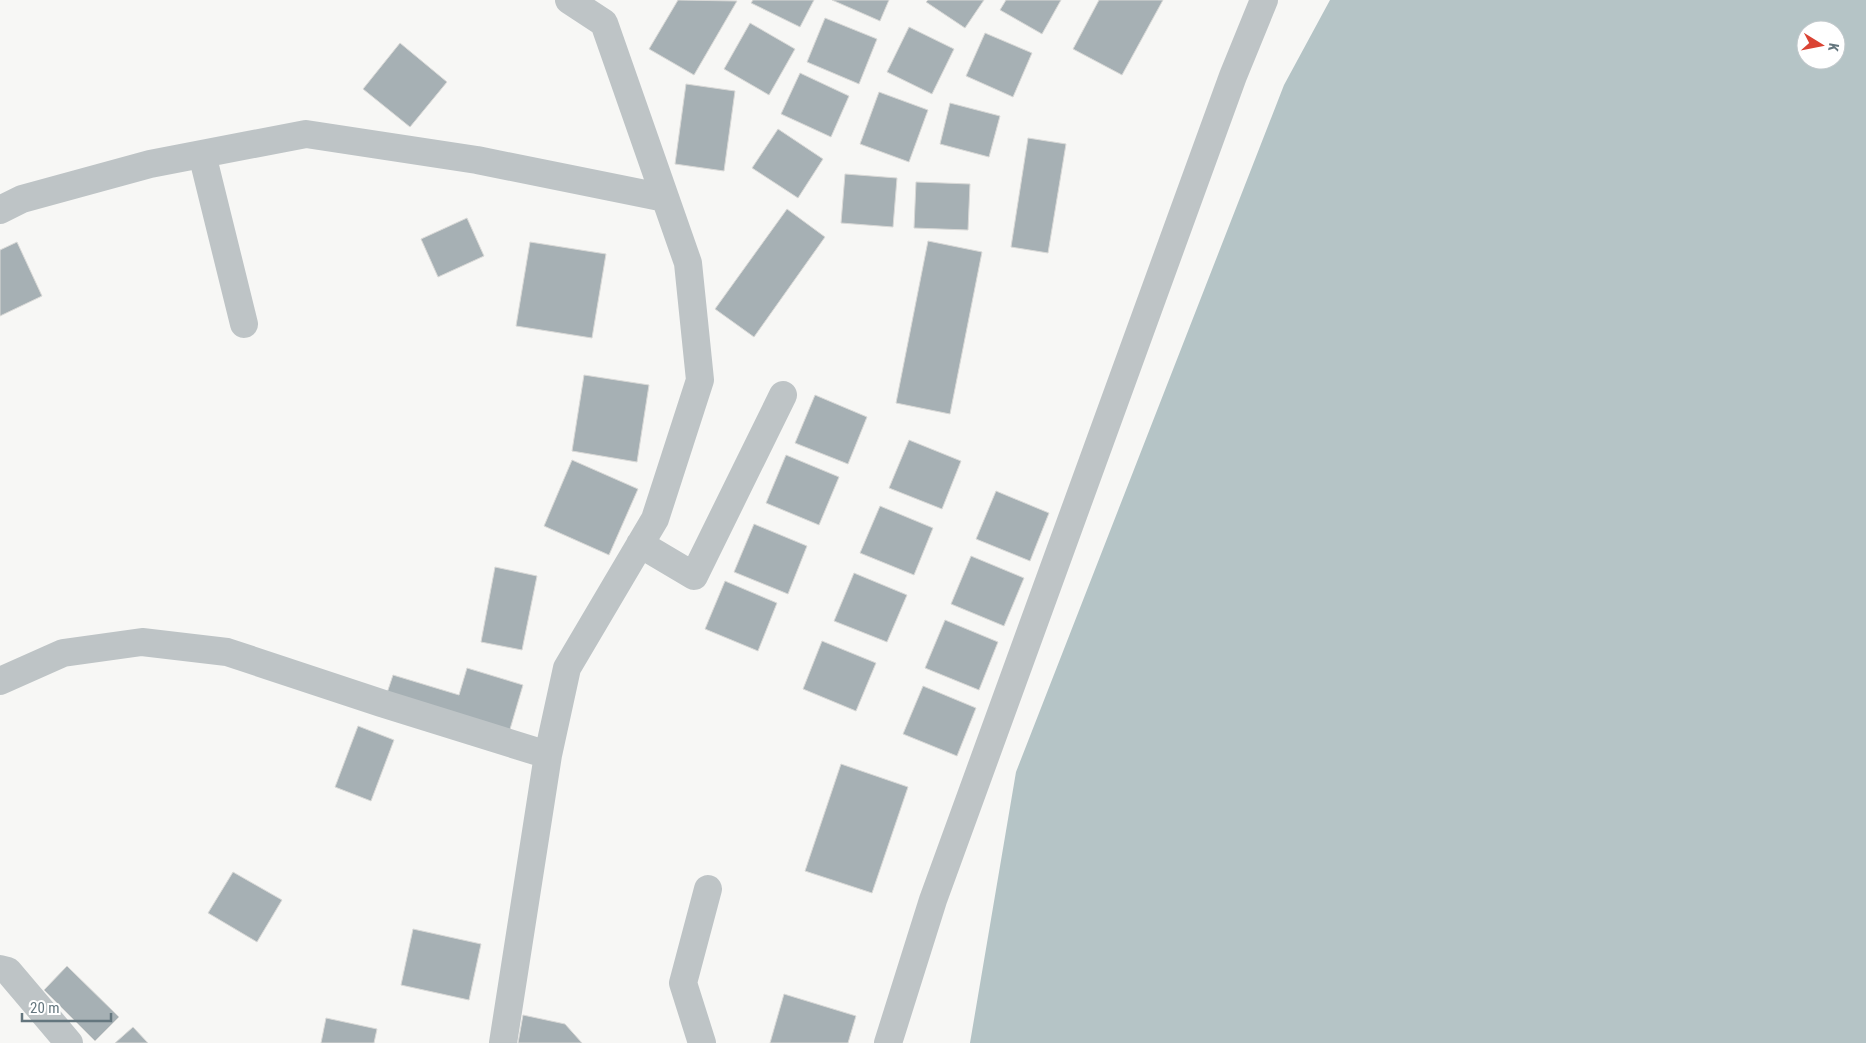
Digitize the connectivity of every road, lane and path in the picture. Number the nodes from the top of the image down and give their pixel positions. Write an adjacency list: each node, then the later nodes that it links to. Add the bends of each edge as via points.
1 (569, 0): 4 (street, via 604,23)
2 (1264, 0): 16 (street, via 1233,76 936,890)
3 (202, 154): 4 (street, via 306,134 477,160); 5 (street, via 150,164 22,199); 6 (street)
4 (665, 198): 8 (street, via 688,263 700,380 655,519)
5 (0, 210)
6 (244, 324)
7 (783, 394): 8 (street, via 694,576)
8 (640, 544): 10 (street, via 567,668)
9 (0, 681): 10 (street, via 64,653 132,643 226,652)
10 (548, 754): 14 (street)
11 (708, 889): 15 (street, via 683,983)
12 (0, 969): 13 (street, via 8,971)
13 (69, 1043)
14 (503, 1043)
15 (702, 1043)
16 (888, 1043)

